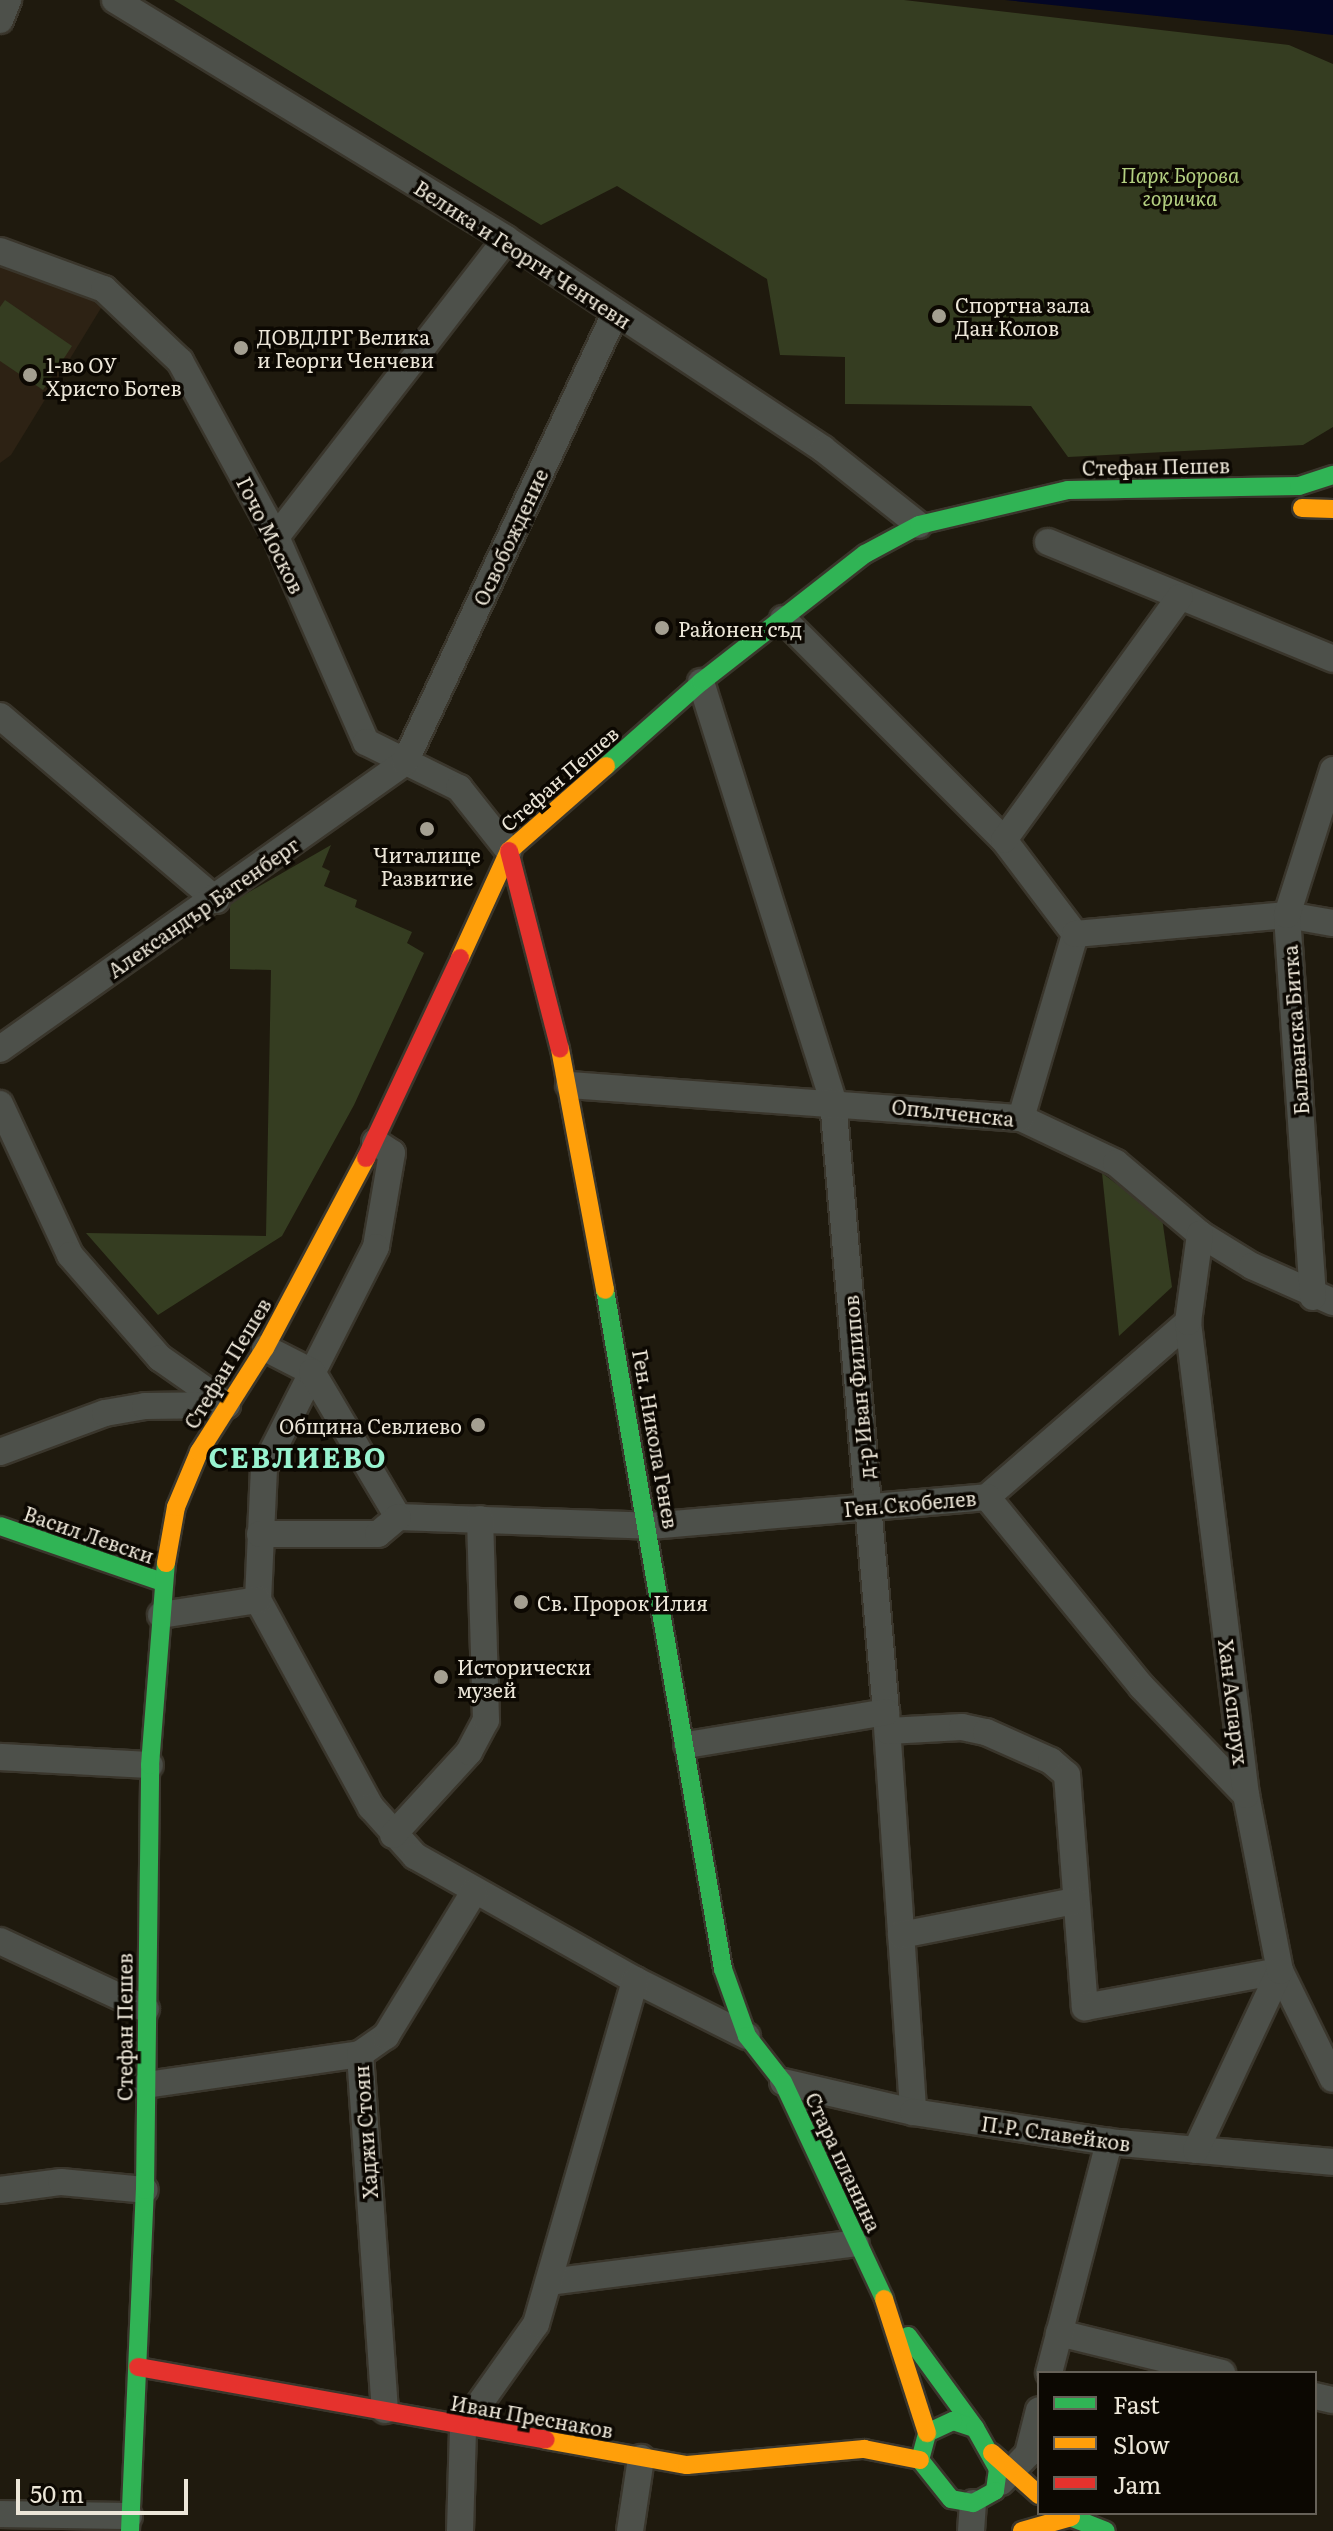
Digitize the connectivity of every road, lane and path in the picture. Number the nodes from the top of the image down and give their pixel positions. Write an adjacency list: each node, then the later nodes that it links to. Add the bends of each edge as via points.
1 (8, 0): 3 (street)
2 (115, 0): 4 (street, Велика и Георги Ченчеви)
3 (0, 20)
4 (506, 239): 6 (street, Велика и Георги Ченчеви); 13 (street)
5 (0, 251): 13 (street, Гочо Москов, via 104,289 180,361)
6 (615, 313): 12 (street, Велика и Георги Ченчеви, via 823,449); 20 (street, Освобождение)
7 (1333, 475): 11 (street, Стефан Пешев, via 1299,486 1068,490)
8 (1333, 499): 9 (street, via 1294,508)
9 (1333, 509)
10 (1070, 510): 11 (street, Стефан Пешев)
11 (982, 511): 12 (street, Стефан Пешев)
12 (919, 525): 16 (street, Стефан Пешев, via 865,554)
13 (276, 537): 20 (street, Гочо Москов, via 366,742)
14 (1048, 542): 15 (street)
15 (1180, 597): 17 (street); 22 (street)
16 (783, 619): 18 (street, Стефан Пешев); 22 (street)
17 (1333, 659)
18 (701, 682): 23 (street, Стефан Пешев); 30 (street, д-р Иван Филипов)
19 (0, 716): 24 (street)
20 (405, 762): 23 (street, Гочо Москов, via 459,788); 24 (street, Александър Батенберг)
21 (1333, 770): 25 (street, Балванска Битка)
22 (1004, 840): 27 (street)
23 (509, 851): 29 (street, Ген. Никола Генев); 33 (street, Стефан Пешев)
24 (216, 900): 28 (street, Александър Батенберг)
25 (1287, 915): 26 (street); 27 (street); 35 (street, Балванска Битка)
26 (1333, 923)
27 (1075, 934): 32 (street)
28 (0, 1049)
29 (569, 1085): 30 (street, Опълченска); 46 (street, Ген. Никола Генев)
30 (833, 1101): 32 (street, Опълченска); 42 (street, д-р Иван Филипов)
31 (0, 1104): 39 (street, via 70,1255 160,1358)
32 (1021, 1118): 34 (street, Опълченска, via 1116,1163)
33 (375, 1142): 37 (street, Стефан Пешев); 38 (street, via 392,1153 376,1247)
34 (1200, 1234): 35 (street, Опълченска); 36 (street, Хан Аспарух)
35 (1323, 1299)
36 (1188, 1322): 41 (street, Ген.Скобелев); 55 (street, Хан Аспарух)
37 (265, 1348): 38 (street); 39 (street, Стефан Пешев)
38 (312, 1372): 43 (street); 47 (street, via 264,1468)
39 (227, 1405): 40 (street, via 145,1406 67,1425); 48 (street, Стефан Пешев, via 199,1452 176,1507)
40 (0, 1452)
41 (987, 1497): 42 (street, Ген.Скобелев); 55 (street, via 1142,1687)
42 (868, 1507): 46 (street, Ген.Скобелев); 51 (street, д-р Иван Филипов)
43 (398, 1517): 44 (street, Ген.Скобелев); 47 (street, via 378,1534)
44 (480, 1519): 46 (street, Ген.Скобелев); 56 (street, via 486,1720 469,1752)
45 (0, 1526): 48 (street, Васил Левски)
46 (650, 1526): 52 (street, Ген. Никола Генев)
47 (260, 1534): 49 (street)
48 (163, 1582): 50 (street, Стефан Пешев)
49 (258, 1600): 50 (street); 56 (street, via 326,1730)
50 (161, 1615): 54 (street, Стефан Пешев)
51 (887, 1721): 52 (street); 58 (street, via 986,1732 1051,1761 1067,1775); 59 (street, д-р Иван Филипов)
52 (687, 1745): 64 (street, Ген. Никола Генев, via 723,1969)
53 (0, 1757): 54 (street)
54 (150, 1765): 63 (street, Стефан Пешев)
55 (1246, 1795): 61 (street, Хан Аспарух)
56 (393, 1835): 57 (street, via 415,1856)
57 (474, 1892): 62 (street); 65 (street, Хаджи Стоян, via 386,2036)
58 (1075, 1901): 59 (street); 61 (street, via 1085,2007)
59 (901, 1935): 69 (street, д-р Иван Филипов)
60 (0, 1941): 63 (street)
61 (1280, 1971): 66 (street, Хан Аспарух); 71 (street)
62 (635, 1980): 64 (street); 76 (street)
63 (146, 2009): 68 (street, Стефан Пешев)
64 (747, 2036): 67 (street, Стара планина)
65 (360, 2054): 68 (street); 82 (street, Хаджи Стоян)
66 (1333, 2079)
67 (783, 2082): 69 (street, П.Р. Славейков); 75 (street, Стара планина)
68 (146, 2085): 74 (street, Стефан Пешев)
69 (913, 2112): 70 (street, П.Р. Славейков)
70 (1109, 2142): 71 (street, П.Р. Славейков); 78 (street)
71 (1196, 2150): 72 (street, П.Р. Славейков)
72 (1333, 2162)
73 (0, 2190): 74 (street, via 61,2182)
74 (145, 2190): 79 (street, Стефан Пешев)
75 (856, 2243): 76 (street); 77 (street, Стара планина)
76 (549, 2282): 84 (street, via 536,2324)
77 (890, 2312): 85 (street, Стара планина); 86 (street, Стара планина)
78 (1059, 2333): 80 (street); 81 (street)
79 (138, 2367): 82 (street, Иван Преснаков); 95 (street, Стефан Пешев)
80 (1050, 2371)
81 (1214, 2371)
82 (385, 2410): 84 (street, Иван Преснаков)
83 (1037, 2418): 89 (street, via 1028,2454)
84 (463, 2427): 87 (street, Иван Преснаков); 96 (street)
85 (975, 2428): 86 (street, via 953,2421); 89 (street, via 992,2453)
86 (927, 2433): 88 (street)
87 (641, 2458): 88 (street, Иван Преснаков, via 687,2465 864,2449); 97 (street)
88 (920, 2460): 89 (street, via 951,2499)
89 (993, 2489): 90 (street); 91 (street); 98 (street)
90 (1037, 2495)
91 (1037, 2505)
92 (0, 2514): 95 (street)
93 (1063, 2515): 99 (street)
94 (1068, 2515): 100 (street)
95 (129, 2524)
96 (460, 2531)
97 (630, 2531)
98 (971, 2531)
99 (1022, 2531)
100 (1106, 2531)

